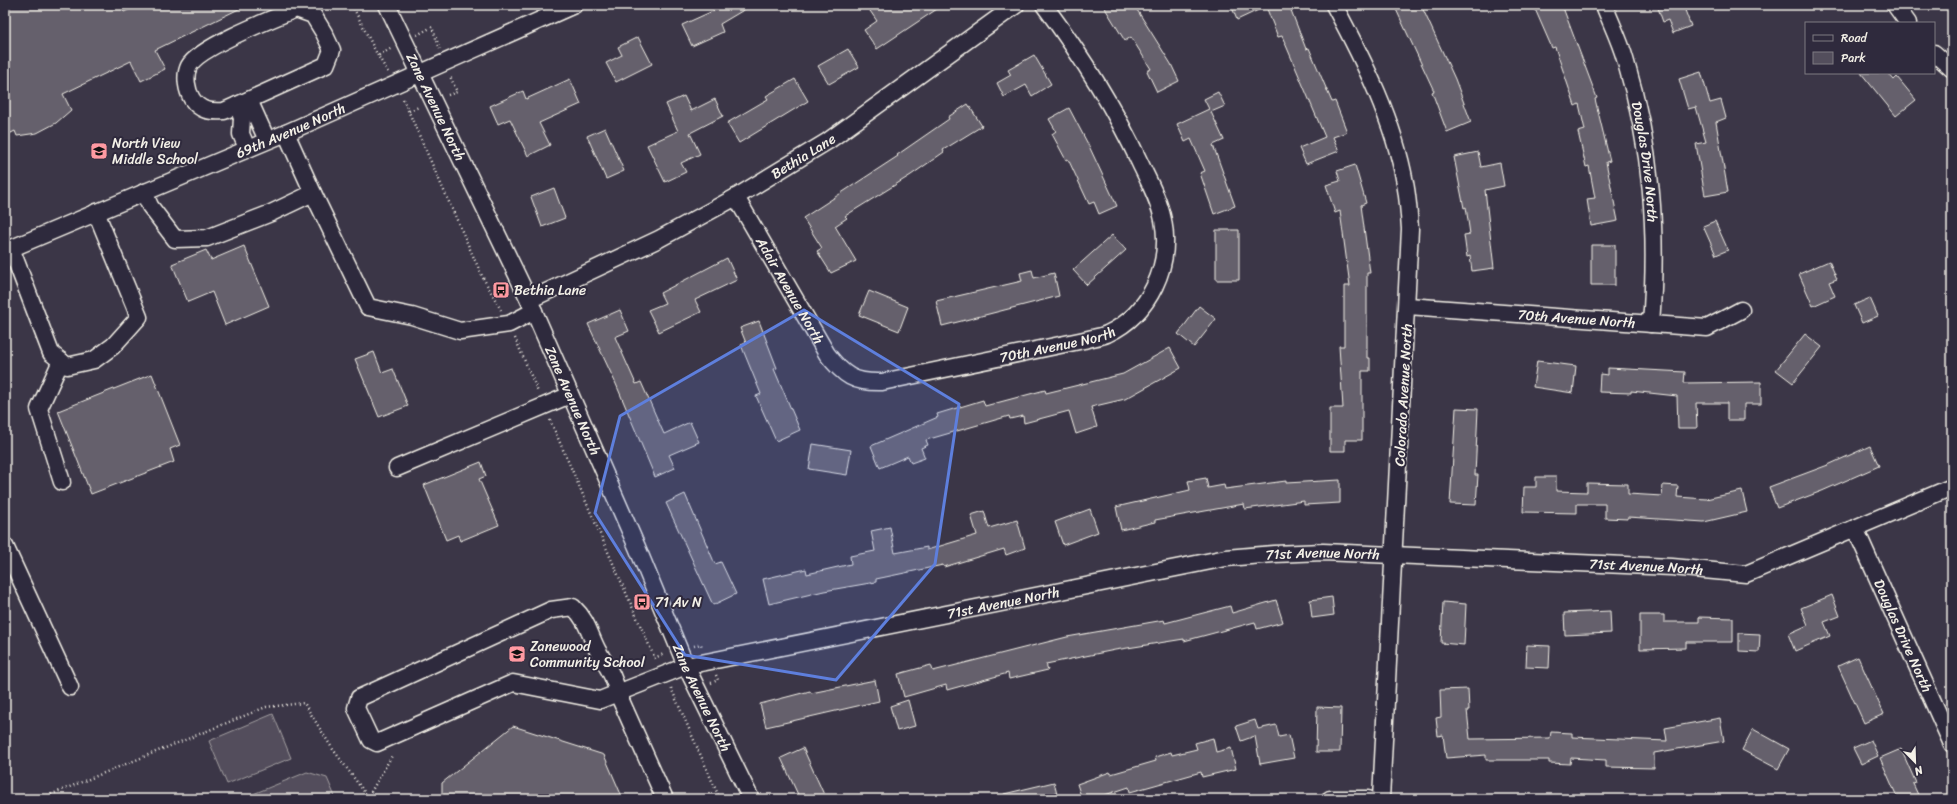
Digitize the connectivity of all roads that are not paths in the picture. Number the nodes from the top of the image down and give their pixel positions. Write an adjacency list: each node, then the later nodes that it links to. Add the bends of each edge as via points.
1 (387, 5): 11 (street, Zane Avenue North)
2 (574, 5): 11 (street, 69th Avenue North)
3 (1016, 5): 18 (street, Bethia Lane, via 828,141)
4 (1044, 5): 26 (street, 70th Avenue North, via 1093,76 1126,132 1157,198 1165,241 1164,263 1156,284 1144,304 1127,322 1107,334 882,382)
5 (1334, 5): 22 (street, Colorado Avenue North, via 1351,36 1395,139 1404,176 1410,229)
6 (1604, 5): 24 (street, Douglas Drive North, via 1625,57 1640,116 1650,174 1654,234)
7 (1895, 5): 8 (street)
8 (1907, 22)
9 (1935, 53): 10 (street)
10 (1952, 68)
11 (421, 73): 13 (street, 69th Avenue North); 21 (street, Zane Avenue North)
12 (243, 103): 12 (street, via 326,64 332,50 313,15 296,9 198,55 188,67 186,81 191,98 200,108 212,112 224,111); 14 (street); 15 (street, via 241,134)
13 (286, 133): 14 (street, 69th Avenue North); 17 (street, Bethia Lane)
14 (267, 140): 15 (street, 69th Avenue North)
15 (247, 148): 16 (street, 69th Avenue North)
16 (144, 192): 17 (street, via 150,206 176,239 207,238); 19 (street, 69th Avenue North)
17 (313, 193): 21 (street, Bethia Lane, via 368,307 412,316 460,331 509,324)
18 (736, 197): 21 (street, Bethia Lane); 26 (street, Adair Avenue North, via 827,354 837,368)
19 (96, 212): 20 (street, 69th Avenue North); 25 (street, via 139,317 113,346 94,360 67,366)
20 (8, 249): 25 (street, via 51,353)
21 (532, 306): 27 (street, Zane Avenue North)
22 (1408, 306): 24 (street, 70th Avenue North); 33 (street, Colorado Avenue North)
23 (1741, 310): 24 (street, 70th Avenue North, via 1707,328)
24 (1651, 324)
25 (61, 361): 29 (street, via 38,409)
26 (852, 379)
27 (570, 394): 28 (street); 34 (street, Zane Avenue North)
28 (397, 468)
29 (62, 482)
30 (1952, 487): 31 (street, 71st Avenue North)
31 (1855, 528): 33 (street, 71st Avenue North, via 1746,574 1672,567); 37 (street, Douglas Drive North)
32 (5, 546): 35 (street)
33 (1394, 555): 34 (street, 71st Avenue North, via 1323,552 1226,558); 42 (street, Colorado Avenue North)
34 (686, 666): 36 (street, 71st Avenue North); 39 (street, Zane Avenue North)
35 (70, 687)
36 (618, 694): 36 (street, 71st Avenue North, via 614,678 597,650 582,616 573,607 551,610 359,698 356,708 371,740 377,743 513,683 600,700); 38 (street)
37 (1952, 744)
38 (665, 799)
39 (751, 799)
40 (1330, 799): 41 (street)
41 (1368, 799)
42 (1382, 799)

